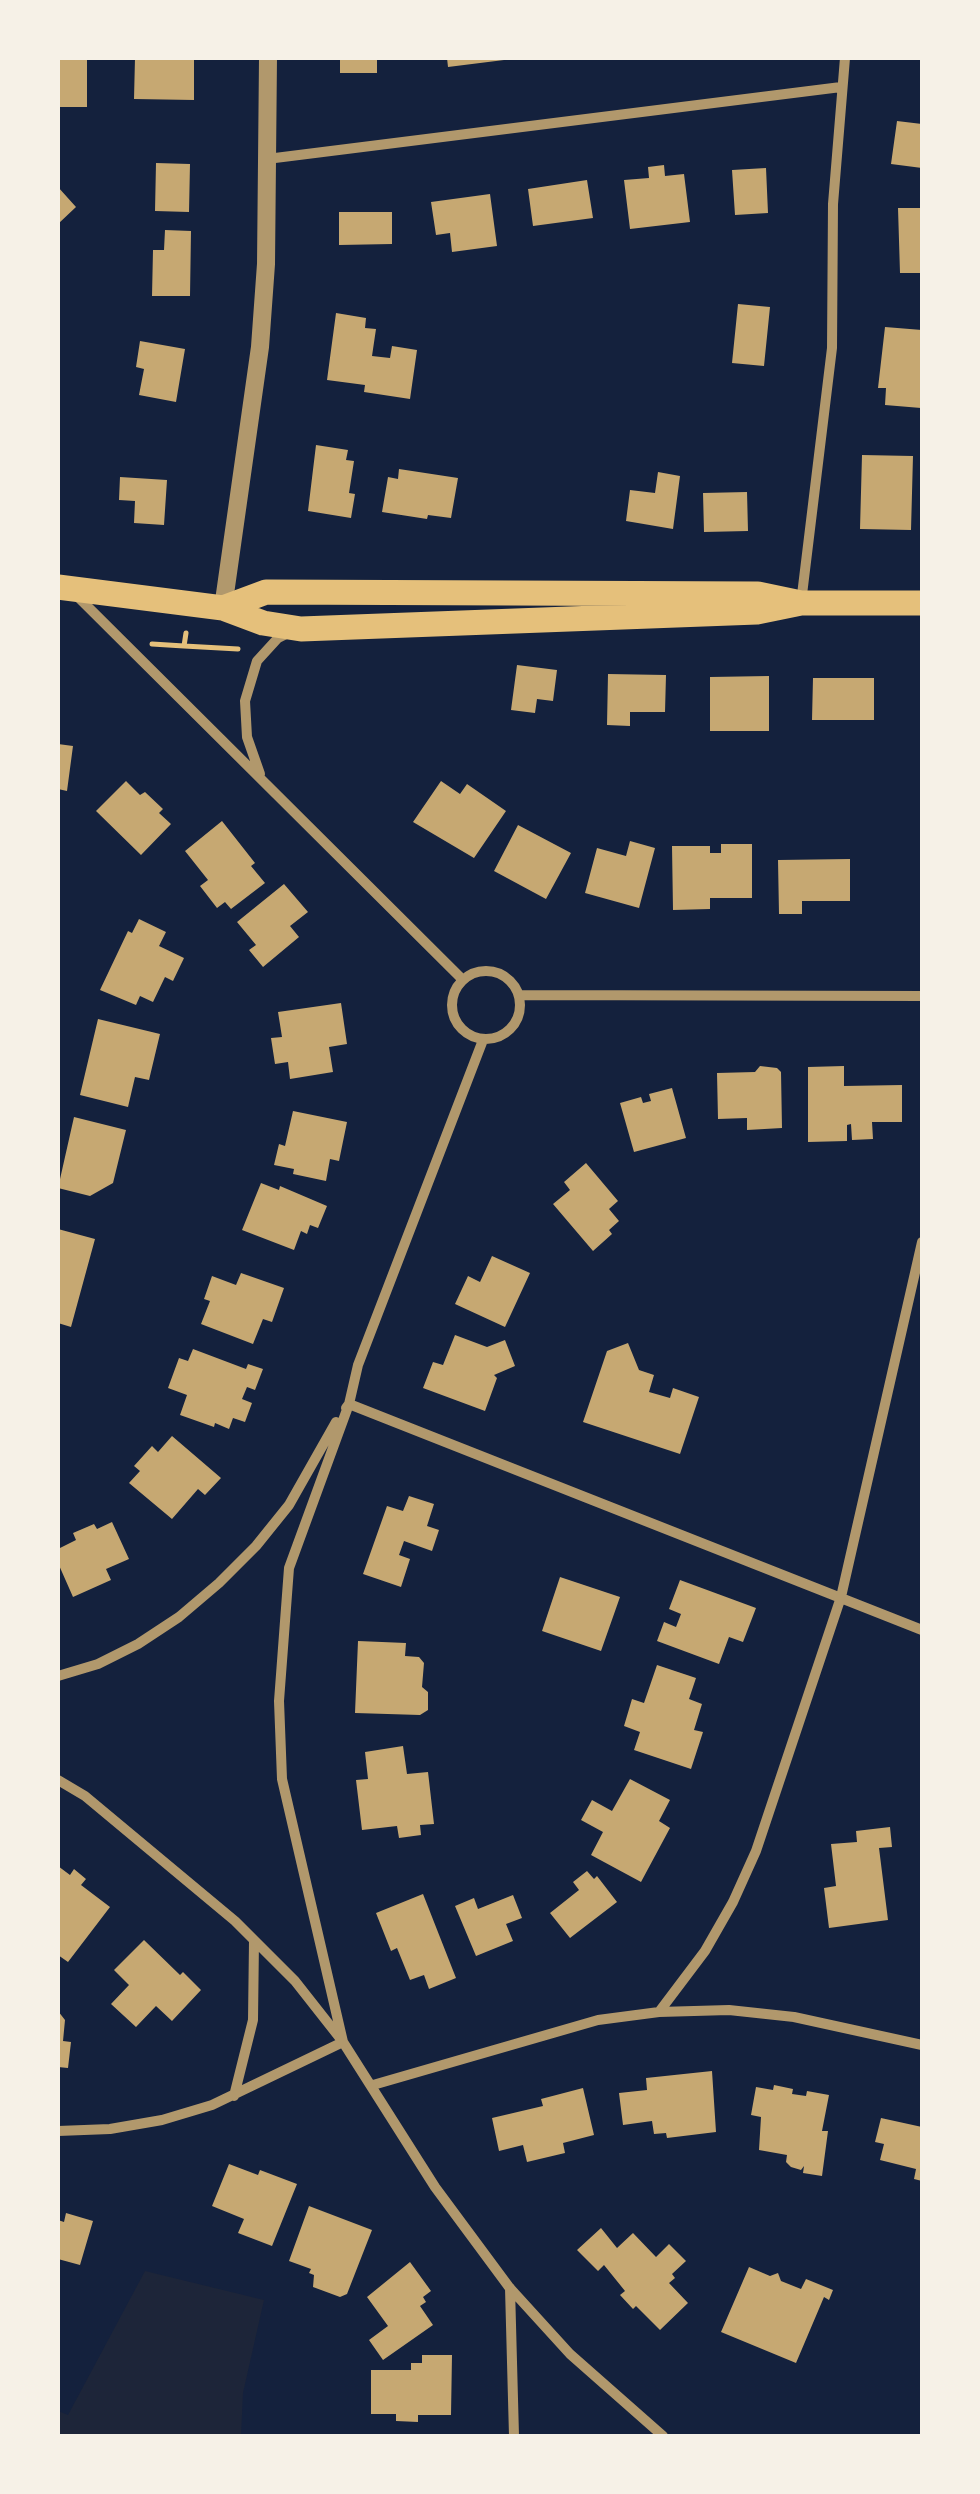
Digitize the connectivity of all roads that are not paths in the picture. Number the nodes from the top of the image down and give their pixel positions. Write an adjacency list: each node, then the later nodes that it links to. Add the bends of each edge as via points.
1 (268, 58): 4 (street)
2 (845, 58): 3 (street)
3 (841, 87): 4 (street); 6 (street, via 832,348)
4 (267, 160): 8 (street, via 260,346)
5 (63, 587): 8 (main road); 10 (street)
6 (801, 602): 7 (main road); 8 (main road, via 758,594 266,592); 9 (main road, via 757,612)
7 (922, 603)
8 (223, 608): 9 (main road)
9 (302, 629): 10 (street, via 265,650 250,677 244,720)
10 (262, 780): 11 (street)
11 (462, 980): 12 (street, via 492,971 510,980); 14 (street, via 453,993 453,1016 468,1035)
12 (519, 995): 13 (street); 14 (street, via 510,1030)
13 (922, 996)
14 (484, 1040): 16 (street, via 358,1364)
15 (922, 1242): 17 (street)
16 (349, 1404): 17 (street); 19 (street, via 288,1505 219,1584 138,1644); 23 (street, via 289,1568 279,1701 282,1780)
17 (841, 1597): 18 (street); 22 (street, via 756,1852 705,1950)
18 (922, 1630)
19 (58, 1676)
20 (58, 1780): 21 (street)
21 (254, 1940): 23 (street); 26 (street, via 253,2020)
22 (659, 2012): 24 (street, via 794,2017); 25 (street, via 598,2020)
23 (344, 2042): 25 (street); 26 (street)
24 (922, 2045)
25 (373, 2085): 28 (street, via 435,2187)
26 (234, 2096): 27 (street, via 162,2120)
27 (58, 2131)
28 (510, 2287): 29 (street); 30 (street, via 570,2354)
29 (514, 2436)
30 (662, 2436)

